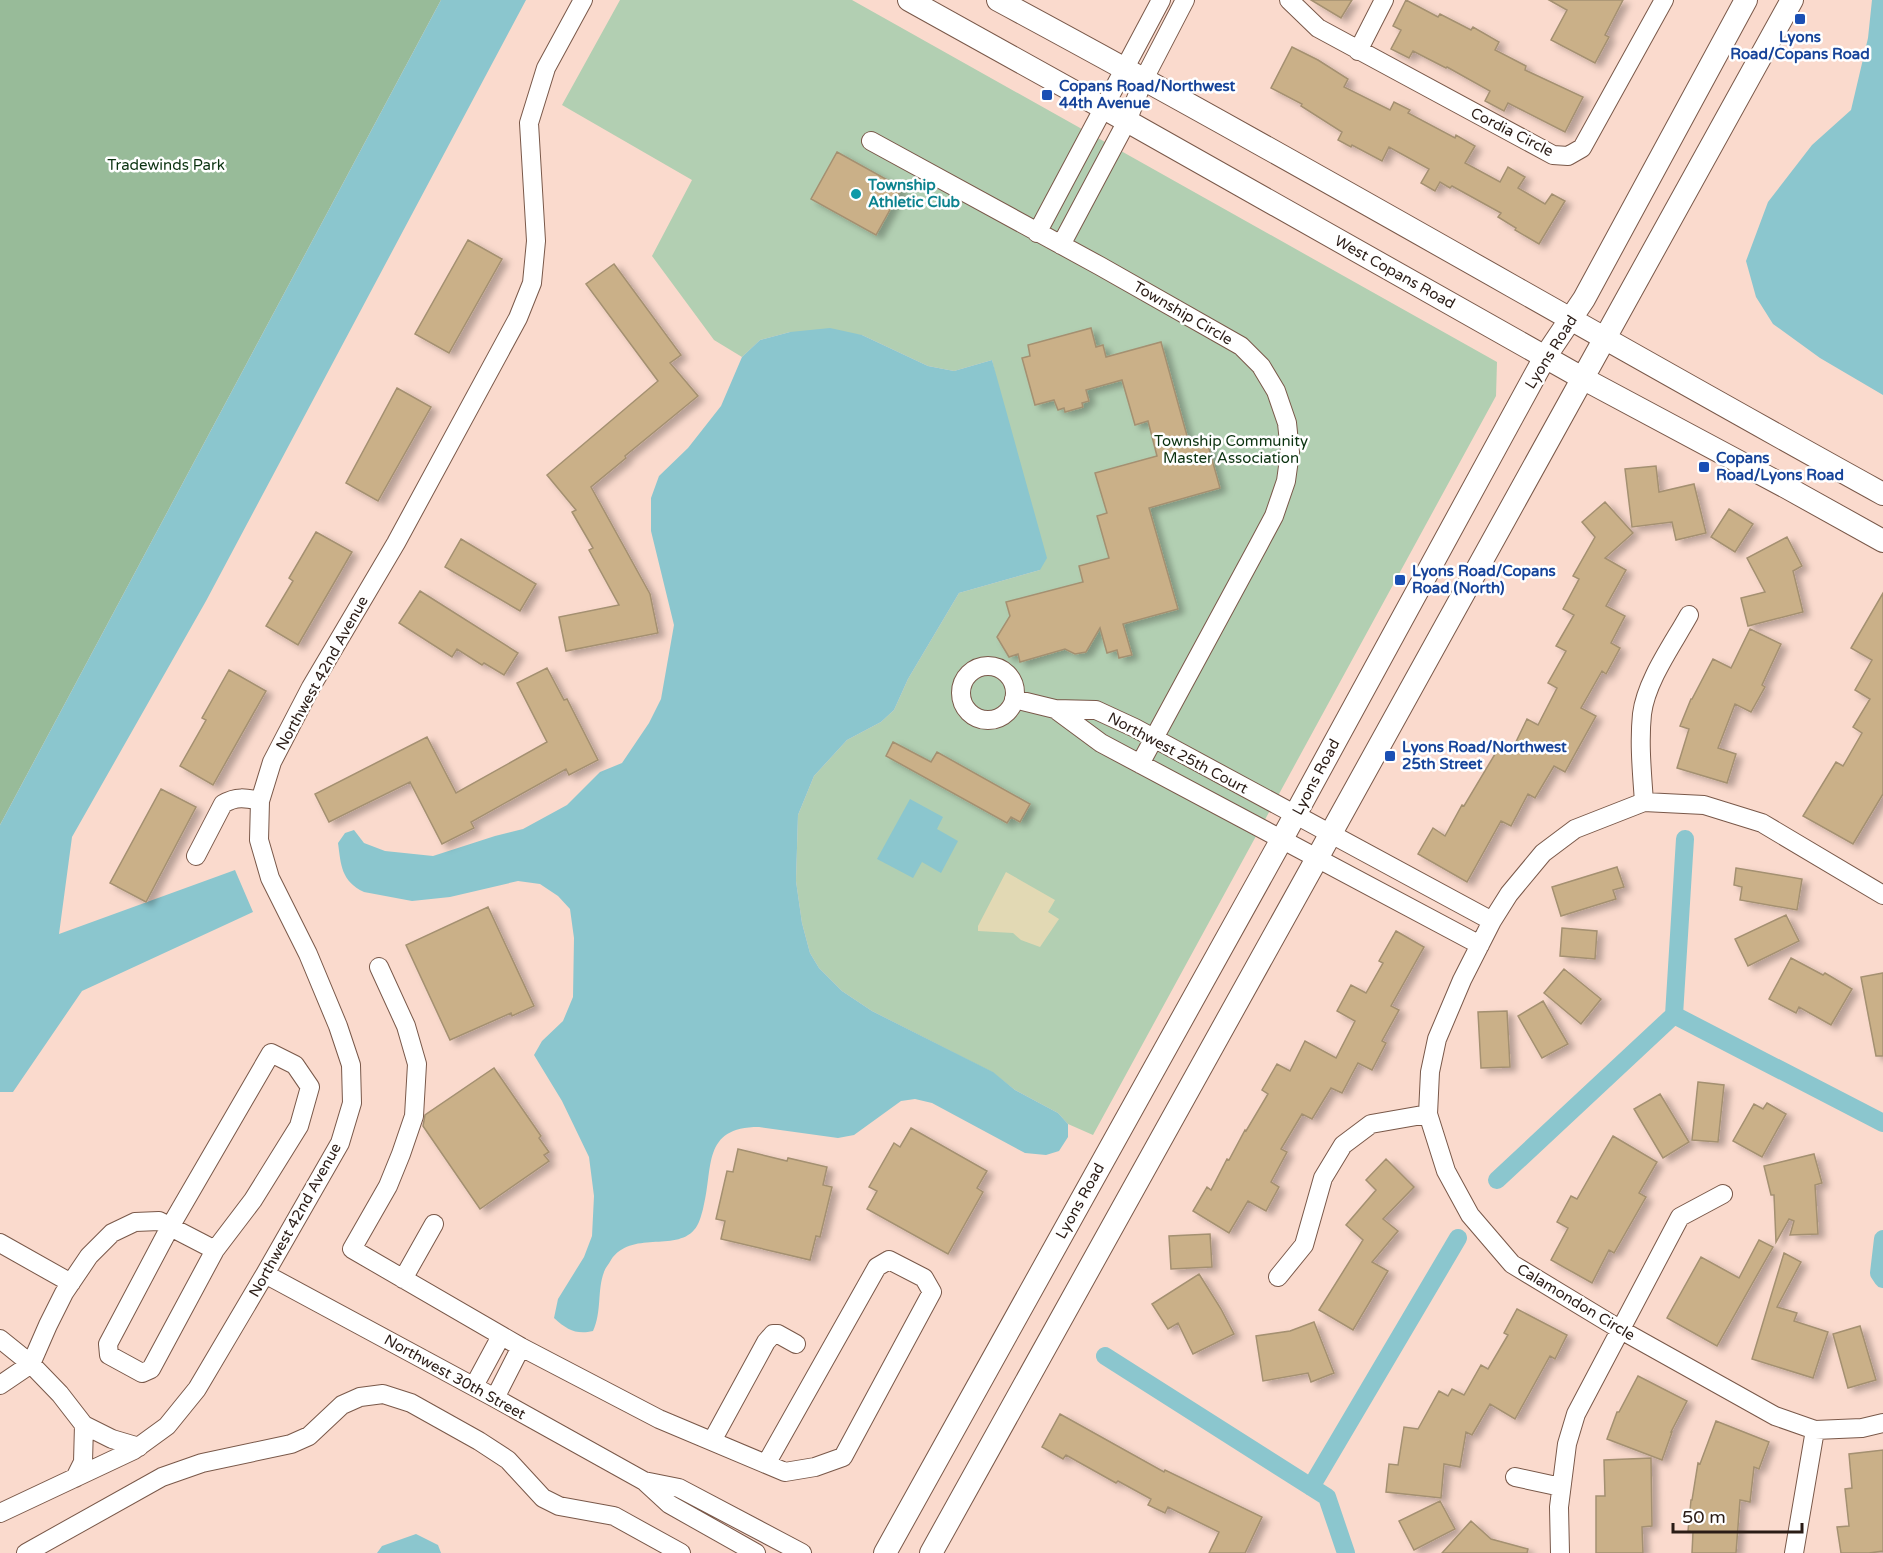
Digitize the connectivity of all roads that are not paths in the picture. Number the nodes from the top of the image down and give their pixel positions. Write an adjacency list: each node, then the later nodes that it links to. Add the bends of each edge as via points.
1 (584, 0): 29 (street, Northwest 42nd Avenue, via 546,68 529,123 536,241 532,283 518,318 396,543 311,687 272,762)
2 (909, 0): 13 (main road, West Copans Road)
3 (998, 0): 12 (main road)
4 (1161, 0): 12 (street)
5 (1185, 0): 12 (street)
6 (1289, 0): 11 (street, Cordia Circle, via 1318,28)
7 (1384, 0): 11 (street)
8 (1664, 0): 11 (street, Cordia Circle, via 1582,148 1568,156 1553,155)
9 (1746, 0): 18 (main road, Lyons Road)
10 (1792, 0): 19 (main road)
11 (1358, 51)
12 (1134, 73): 13 (street); 14 (street); 18 (main road)
13 (1105, 108): 14 (main road, West Copans Road); 16 (street)
14 (1127, 121): 17 (street); 20 (main road, West Copans Road)
15 (871, 141): 16 (street, Township Circle)
16 (1038, 232): 17 (street, Township Circle)
17 (1061, 245): 27 (street, Township Circle, via 1241,345 1276,390 1287,423 1290,452 1286,482 1274,516)
18 (1571, 320): 19 (main road); 20 (main road, Lyons Road)
19 (1604, 339): 21 (main road); 22 (main road)
20 (1545, 357): 21 (main road, West Copans Road); 31 (main road, Lyons Road)
21 (1584, 379): 23 (main road, West Copans Road); 32 (main road)
22 (1883, 494)
23 (1883, 541)
24 (1689, 615): 30 (street, via 1652,682 1642,712)
25 (1014, 699): 26 (street, Northwest 25th Court)
26 (1055, 709): 27 (street, Northwest 25th Court, via 1096,710); 28 (street, Northwest 25th Court, via 1101,743)
27 (1154, 738): 28 (street, Township Circle); 31 (street, Northwest 25th Court)
28 (1140, 764): 33 (street, Northwest 25th Court)
29 (260, 801): 34 (street, via 231,799 223,804); 46 (street, Northwest 42nd Avenue, via 259,840 270,878 338,1026 351,1065 352,1103 340,1143)
30 (1644, 802): 36 (street, Calamondon Circle, via 1704,805 1762,823); 37 (street, Calamondon Circle, via 1575,829 1543,853)
31 (1295, 815): 32 (street, Northwest 25th Court); 33 (main road, Lyons Road)
32 (1329, 834): 35 (main road); 37 (street, Northwest 25th Court)
33 (1282, 839): 35 (street, Northwest 25th Court); 74 (main road, Lyons Road)
34 (196, 856)
35 (1317, 858): 38 (street, Northwest 25th Court); 75 (main road)
36 (1880, 888)
37 (1491, 921): 38 (street, Calamondon Circle)
38 (1480, 945): 40 (street, Calamondon Circle, via 1437,1039 1430,1072)
39 (379, 967): 48 (street, via 406,1026 417,1064 414,1116 388,1186 352,1249)
40 (1428, 1114): 47 (street, via 1371,1124 1342,1145 1323,1178 1304,1245); 50 (street, Calamondon Circle, via 1446,1171 1470,1215 1512,1264)
41 (1723, 1194): 50 (street, via 1680,1217)
42 (434, 1224): 48 (street)
43 (170, 1227): 45 (street); 45 (street, via 108,1344 109,1355 142,1373 151,1369); 45 (street, via 271,1053 295,1065 310,1088 299,1126 253,1200); 49 (street, via 159,1221 135,1222 112,1233 89,1256)
44 (0, 1243): 49 (street)
45 (215, 1250)
46 (266, 1274): 57 (street, Northwest 30th Street); 63 (street, Northwest 42nd Avenue, via 197,1389 166,1426)
47 (1278, 1277)
48 (403, 1278): 51 (street)
49 (71, 1283): 55 (street)
50 (1621, 1330): 61 (street, Calamondon Circle, via 1775,1416); 68 (street, via 1576,1414)
51 (501, 1336): 54 (street); 57 (street)
52 (0, 1340): 55 (street)
53 (796, 1344): 62 (street, via 773,1334 766,1342)
54 (521, 1347): 58 (street); 62 (street, via 659,1419)
55 (31, 1364): 56 (street); 60 (street)
56 (0, 1385)
57 (474, 1386): 58 (street, Northwest 30th Street)
58 (495, 1398): 67 (street, Northwest 30th Street)
59 (1883, 1423): 61 (street, Calamondon Circle)
60 (84, 1425): 63 (street); 66 (street, via 83,1462)
61 (1815, 1430): 77 (street)
62 (712, 1441): 64 (street)
63 (139, 1447): 66 (street, Northwest 42nd Avenue)
64 (766, 1464): 64 (street, via 785,1472 843,1457 932,1293 924,1278 889,1260 877,1267)
65 (1515, 1477): 68 (street)
66 (75, 1478): 69 (street, Northwest 42nd Avenue)
67 (644, 1481): 72 (street, Northwest 30th Street, via 669,1504); 73 (street, Northwest 30th Street, via 679,1488)
68 (1561, 1487): 76 (street)
69 (0, 1513)
70 (26, 1553): 71 (street, via 162,1477 202,1463 291,1444 309,1436 342,1405 360,1397 383,1394 411,1403 479,1441 508,1461 543,1498 559,1506 614,1516)
71 (681, 1553)
72 (756, 1553)
73 (802, 1553)
74 (885, 1553)
75 (931, 1553)
76 (1560, 1553)
77 (1794, 1553)

